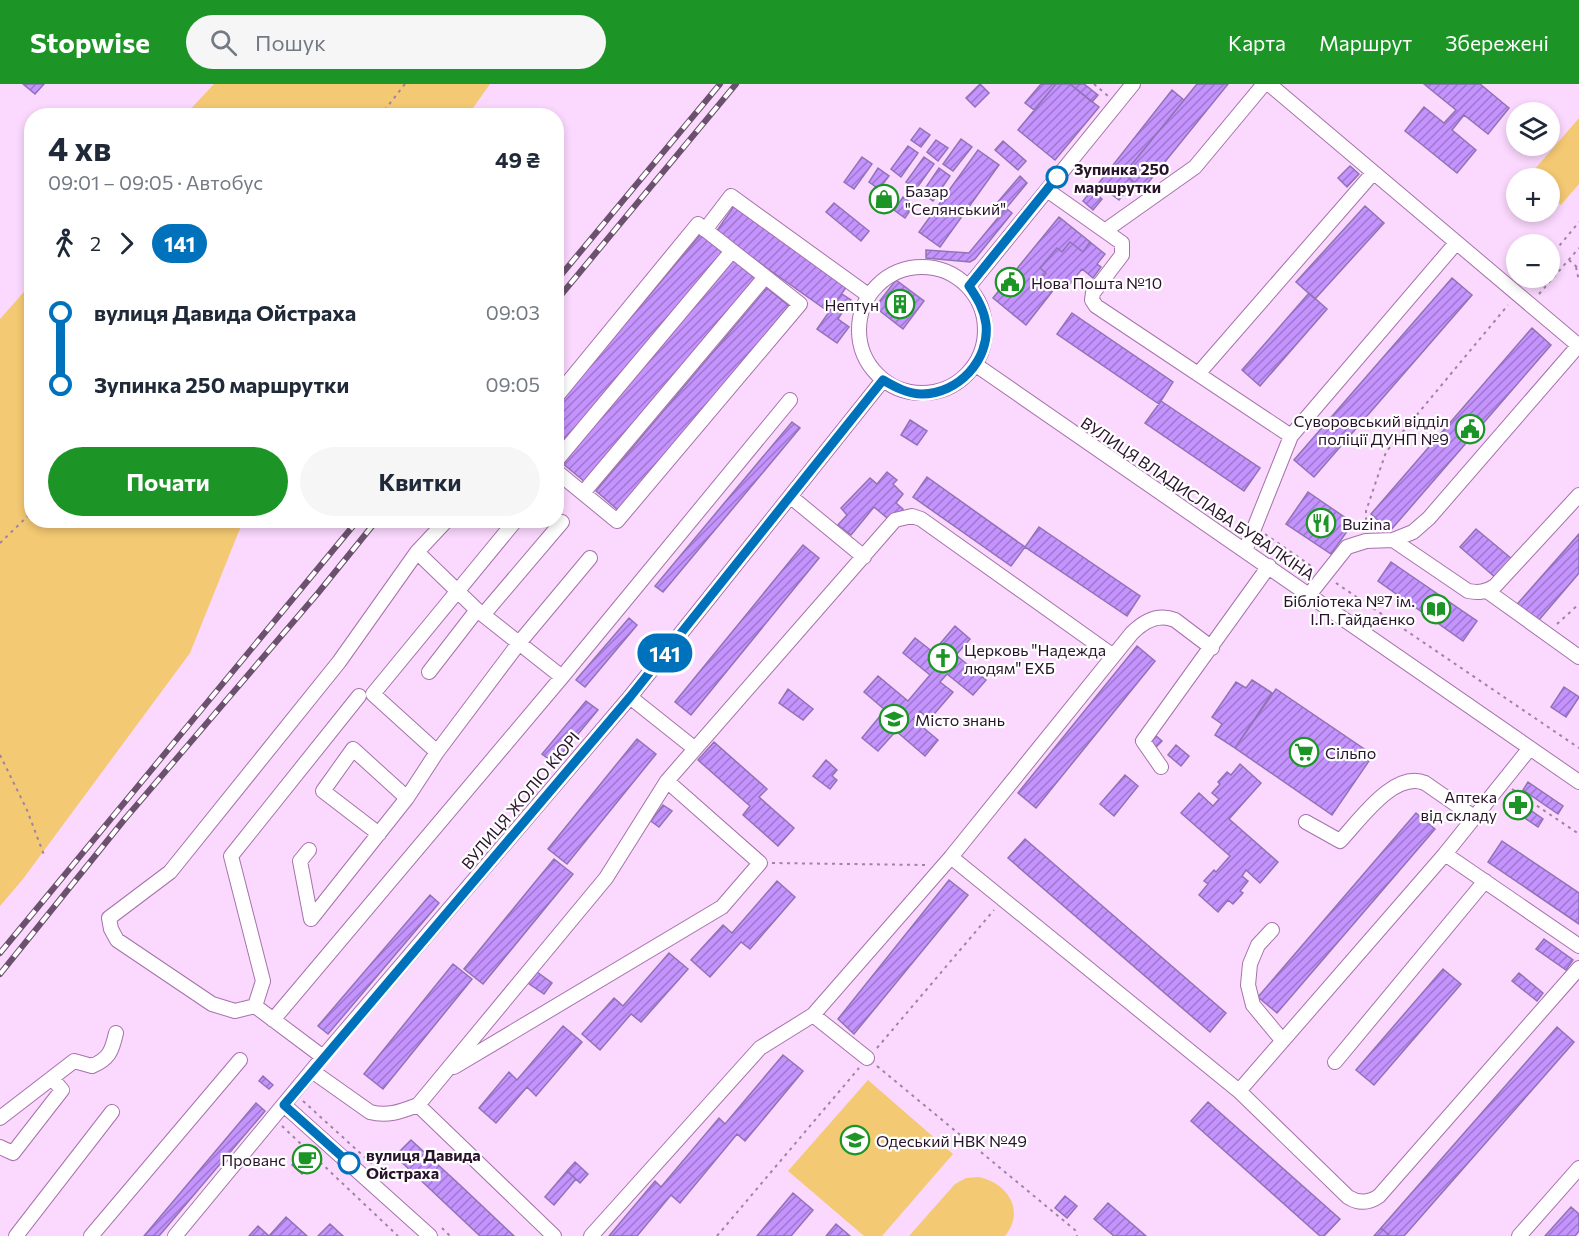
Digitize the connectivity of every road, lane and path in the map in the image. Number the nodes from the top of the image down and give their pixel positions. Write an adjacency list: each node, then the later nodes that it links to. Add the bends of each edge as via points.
1 (405, 84): 6 (path)
2 (1094, 84): 5 (path)
3 (1264, 84): 11 (street, via 1195,167)
4 (1269, 84): 7 (street)
5 (1122, 91): 8 (street)
6 (386, 108)
7 (1374, 173): 12 (street); 27 (street)
8 (1047, 190): 11 (street); 20 (street)
9 (1579, 222): 13 (path)
10 (705, 230): 15 (street); 23 (street, via 731,196); 29 (street, via 698,224)
11 (1106, 230): 27 (street, via 1120,240 1123,251 1094,290 1094,303)
12 (1456, 243): 22 (street); 31 (street)
13 (1560, 244)
14 (1579, 248): 16 (path)
15 (732, 251): 18 (street); 32 (street)
16 (1569, 260): 17 (path); 24 (path)
17 (1578, 268): 19 (path)
18 (765, 277): 34 (street); 34 (street, via 800,304 617,520)
19 (1579, 281)
20 (969, 286): 23 (street, via 932,267 904,264); 26 (street, via 981,304 986,325 984,346)
21 (1523, 288): 22 (path)
22 (1517, 294): 24 (street); 43 (path, via 1386,452 1366,512)
23 (868, 295): 28 (street, via 859,325 860,346 869,365)
24 (1529, 305): 25 (street)
25 (1578, 346): 42 (street, via 1429,518 1413,532)
26 (976, 365): 28 (street, via 962,381 922,394); 45 (street, ВУЛИЦЯ ВЛАДИСЛАВА БУВАЛКІНА)
27 (1198, 374): 31 (street)
28 (883, 380): 36 (street, ВУЛИЦЯ ЖОЛІО КЮРІ)
29 (564, 386)
30 (790, 400): 62 (street)
31 (1291, 436): 38 (street)
32 (564, 451)
33 (564, 478): 34 (street)
34 (583, 493)
35 (1579, 495): 52 (street)
36 (791, 497): 47 (street); 64 (street, ВУЛИЦЯ ЖОЛІО КЮРІ)
37 (24, 520): 44 (path)
38 (1255, 527): 45 (street); 50 (path)
39 (440, 528): 46 (street)
40 (509, 528): 51 (street)
41 (557, 528): 55 (street)
42 (1393, 540): 43 (street); 52 (street, via 1468,591)
43 (1366, 541): 50 (street, via 1347,547)
44 (0, 543)
45 (1245, 551): 49 (street, ВУЛИЦЯ ВЛАДИСЛАВА БУВАЛКІНА)
46 (417, 552): 51 (street); 89 (street, via 339,662 170,872 109,918 117,940 213,1004 235,1011)
47 (864, 557): 59 (street, via 895,520 912,516 921,519); 65 (street)
48 (590, 558): 57 (street)
49 (1269, 566): 53 (street, ВУЛИЦЯ ВЛАДИСЛАВА БУВАЛКІНА); 58 (street)
50 (1323, 574): 53 (street); 67 (path)
51 (458, 590): 55 (street); 68 (street, via 373,694)
52 (1487, 591): 56 (street)
53 (1309, 595): 66 (street, ВУЛИЦЯ ВЛАДИСЛАВА БУВАЛКІНА)
54 (1579, 604): 56 (path)
55 (480, 612): 57 (street); 61 (street)
56 (1546, 633): 60 (street)
57 (519, 643): 62 (street); 68 (street)
58 (1212, 648): 59 (street, via 1175,620 1156,617 1140,625); 70 (street, via 1143,741)
59 (1112, 655): 82 (street)
60 (1579, 657)
61 (429, 672)
62 (562, 677): 91 (street)
63 (359, 696): 89 (street, via 231,856 263,981)
64 (630, 697): 65 (street); 94 (street, ВУЛИЦЯ ЖОЛІО КЮРІ)
65 (694, 748): 71 (street)
66 (1530, 748): 72 (street); 73 (street, ВУЛИЦЯ ВЛАДИСЛАВА БУВАЛКІНА)
67 (1579, 748)
68 (437, 752): 74 (street)
69 (0, 755): 81 (path)
70 (1161, 767)
71 (667, 781): 83 (street); 99 (street, via 606,878)
72 (1503, 782): 75 (street); 78 (path)
73 (1579, 782)
74 (407, 798): 77 (street); 77 (street, via 353,749 323,791)
75 (1474, 817): 76 (street, via 1425,783 1408,780 1391,787 1340,841); 80 (street)
76 (1306, 822)
77 (379, 834): 79 (street, via 311,919 300,861)
78 (1579, 834)
79 (309, 850)
80 (1445, 854): 84 (street); 93 (street)
81 (44, 855)
82 (948, 861): 83 (path); 85 (street); 90 (street)
83 (760, 863): 99 (street, via 722,908)
84 (1485, 881): 87 (street); 97 (street)
85 (1003, 899): 95 (path); 101 (street)
86 (1272, 930): 93 (street, via 1258,945 1250,964 1248,985 1253,1005)
87 (1579, 946)
88 (1579, 968): 101 (street, via 1374,1200 1360,1202 1348,1197)
89 (255, 1006): 91 (street)
90 (813, 1015): 95 (street); 119 (street, via 760,1048)
91 (273, 1020): 94 (street)
92 (116, 1033): 100 (street, via 105,1061 92,1066 74,1061)
93 (1282, 1040): 101 (street)
94 (323, 1057): 98 (street, ВУЛИЦЯ ЖОЛІО КЮРІ)
95 (867, 1058): 120 (path); 121 (path, via 1075,1230)
96 (240, 1060): 114 (street)
97 (1335, 1062)
98 (312, 1071): 102 (street, ВУЛИЦЯ ЖОЛІО КЮРІ); 104 (street, via 370,1112 385,1115)
99 (444, 1073): 104 (street)
100 (52, 1078): 107 (street); 108 (street, via 62,1090 13,1153)
101 (1239, 1091)
102 (294, 1093): 103 (street, ВУЛИЦЯ ЖОЛІО КЮРІ); 110 (path)
103 (284, 1105): 106 (street, ВУЛИЦЯ ЖОЛІО КЮРІ); 116 (street)
104 (418, 1105): 118 (street)
105 (112, 1112): 113 (street)
106 (273, 1117): 112 (street, ВУЛИЦЯ ЖОЛІО КЮРІ); 115 (path)
107 (0, 1118)
108 (0, 1147)
109 (1579, 1168): 122 (street)
110 (381, 1172)
111 (442, 1228): 117 (path)
112 (180, 1234)
113 (16, 1236)
114 (91, 1236)
115 (398, 1236)
116 (430, 1236)
117 (450, 1236)
118 (554, 1236)
119 (591, 1236)
120 (717, 1236)
121 (1077, 1236)
122 (1519, 1236)

